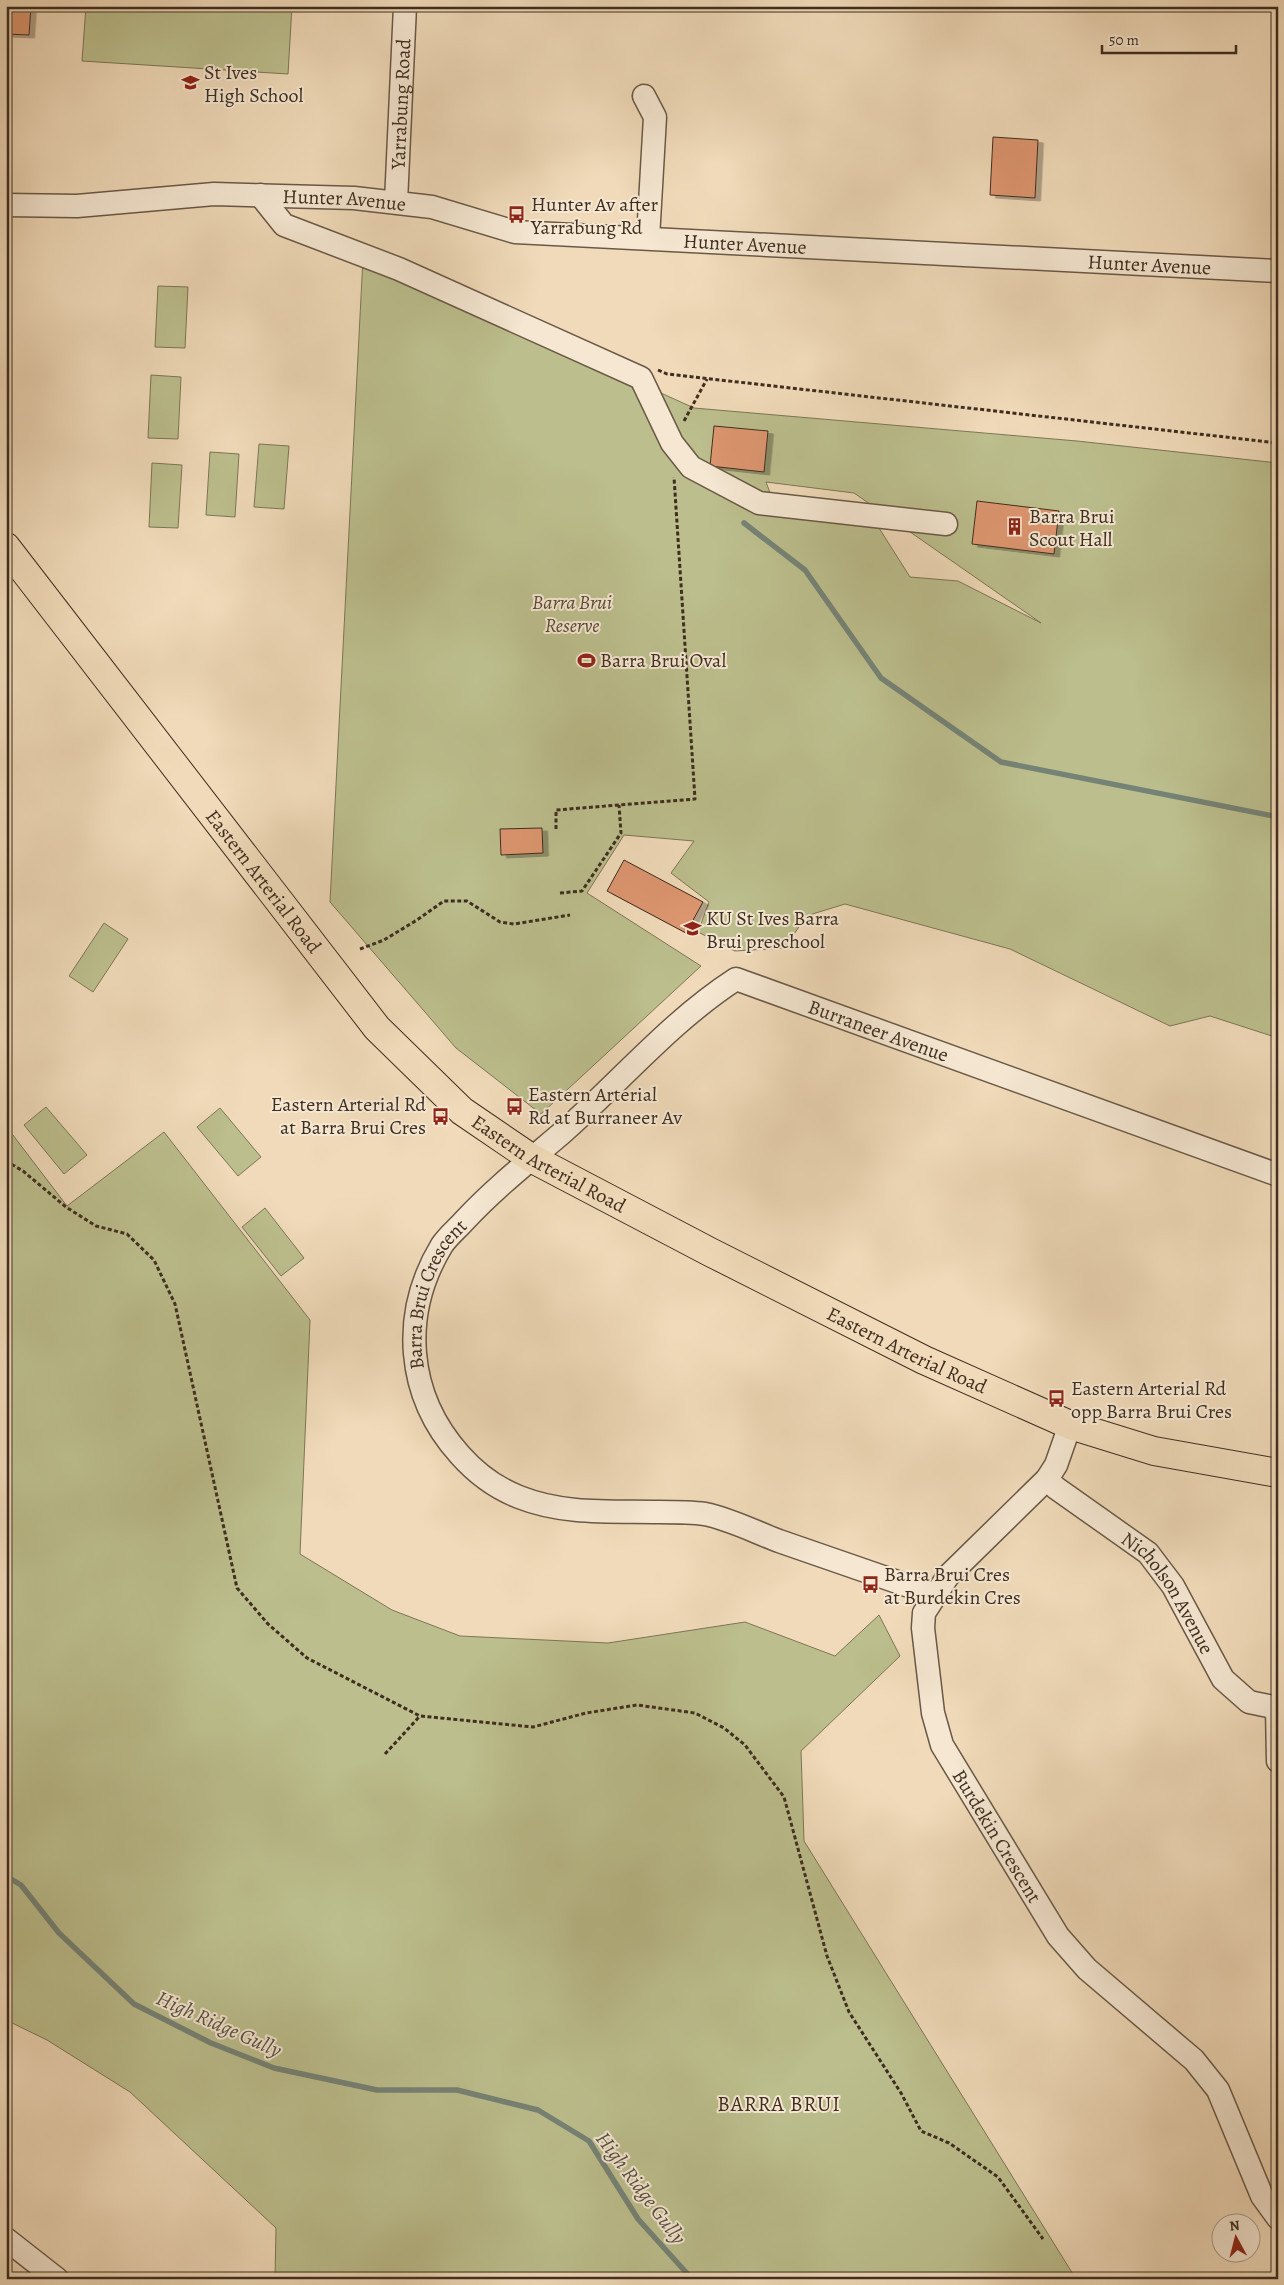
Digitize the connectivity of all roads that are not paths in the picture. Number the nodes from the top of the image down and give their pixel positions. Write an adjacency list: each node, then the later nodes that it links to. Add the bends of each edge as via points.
1 (405, 6): 4 (street, Yarrabung Road)
2 (644, 96): 6 (street, via 655,117)
3 (260, 195): 4 (street, Hunter Avenue); 5 (street, Hunter Avenue, via 214,194 77,206); 8 (street, via 284,225 399,269 641,378 672,443 691,467 759,503)
4 (396, 202): 6 (street, Hunter Avenue, via 432,207 515,232)
5 (6, 205)
6 (648, 238): 7 (street, Hunter Avenue)
7 (1278, 271)
8 (946, 524)
9 (6, 546): 10 (main road, Eastern Arterial Road, via 377,1028 462,1111)
10 (531, 1158): 11 (street, Burraneer Avenue, via 706,999 736,979); 12 (main road, Eastern Arterial Road, via 924,1360); 15 (street, Barra Brui Crescent, via 444,1243 428,1272 419,1301 414,1326 414,1355 419,1380 435,1422 450,1444 492,1483 544,1506 570,1510 704,1514)
11 (1278, 1175)
12 (1070, 1426): 13 (main road, Eastern Arterial Road, via 1154,1451); 14 (street, Burdekin Crescent)
13 (1278, 1474)
14 (1048, 1479): 15 (street, Burdekin Crescent, via 948,1576); 16 (street, Nicholson Avenue, via 1148,1553 1173,1586 1223,1679 1249,1702)
15 (935, 1595): 18 (street, Burdekin Crescent, via 924,1614 923,1628 933,1713 942,1745 1058,1936 1088,1969 1194,2060 1218,2090 1262,2196)
16 (1278, 1708): 17 (street)
17 (1278, 1761)
18 (1278, 2218)
19 (6, 2239): 20 (street)
20 (57, 2279)

